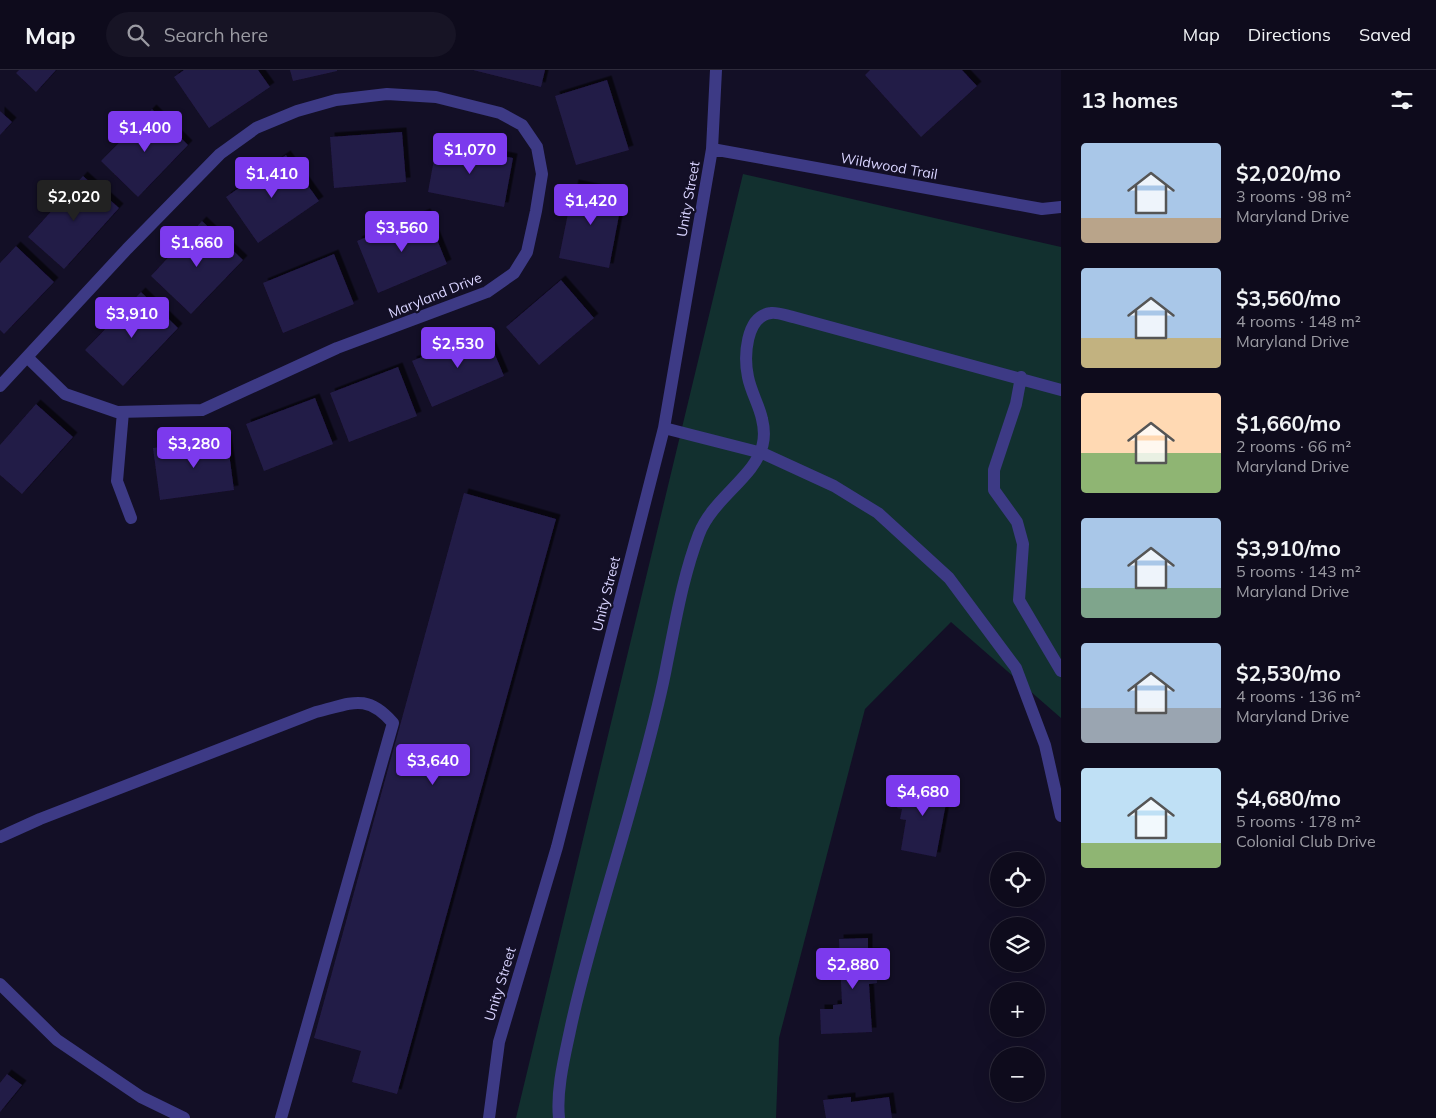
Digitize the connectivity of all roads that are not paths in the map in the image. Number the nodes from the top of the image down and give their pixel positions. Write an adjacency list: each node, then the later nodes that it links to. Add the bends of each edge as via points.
1 (716, 70): 2 (street, Unity Street)
2 (712, 149): 4 (street, Wildwood Trail); 11 (street, Unity Street)
3 (1061, 207): 4 (street, Wildwood Trail)
4 (1042, 209): 5 (street)
5 (1061, 216)
6 (27, 358): 8 (street, Maryland Drive); 10 (street, Maryland Drive, via 65,394); 10 (street, Maryland Drive, via 220,154 256,128 297,111 336,100 387,94 436,97 500,113 522,125 537,147 542,174 527,252 514,274 486,292 337,348 202,410)
7 (1021, 378): 9 (street); 12 (street, via 772,313 753,327 746,350 748,378 763,420); 14 (street, via 1016,404 994,470 994,490 1017,522 1023,544 1019,600)
8 (0, 386)
9 (1061, 390)
10 (124, 412): 13 (street, via 117,481)
11 (664, 428): 12 (street); 20 (street, Unity Street, via 557,847 499,1042)
12 (762, 453): 15 (street, via 834,486 878,513 949,578 1016,668 1045,744); 21 (street, via 711,513 700,532 678,602 667,665 634,796 580,985 564,1058)
13 (131, 518)
14 (1061, 672)
15 (1061, 816)
16 (0, 837): 19 (street, via 48,815 316,712 354,703 380,709 393,723)
17 (0, 984): 18 (street, via 57,1040 141,1096)
18 (184, 1118)
19 (281, 1118)
20 (489, 1118)
21 (559, 1118)

